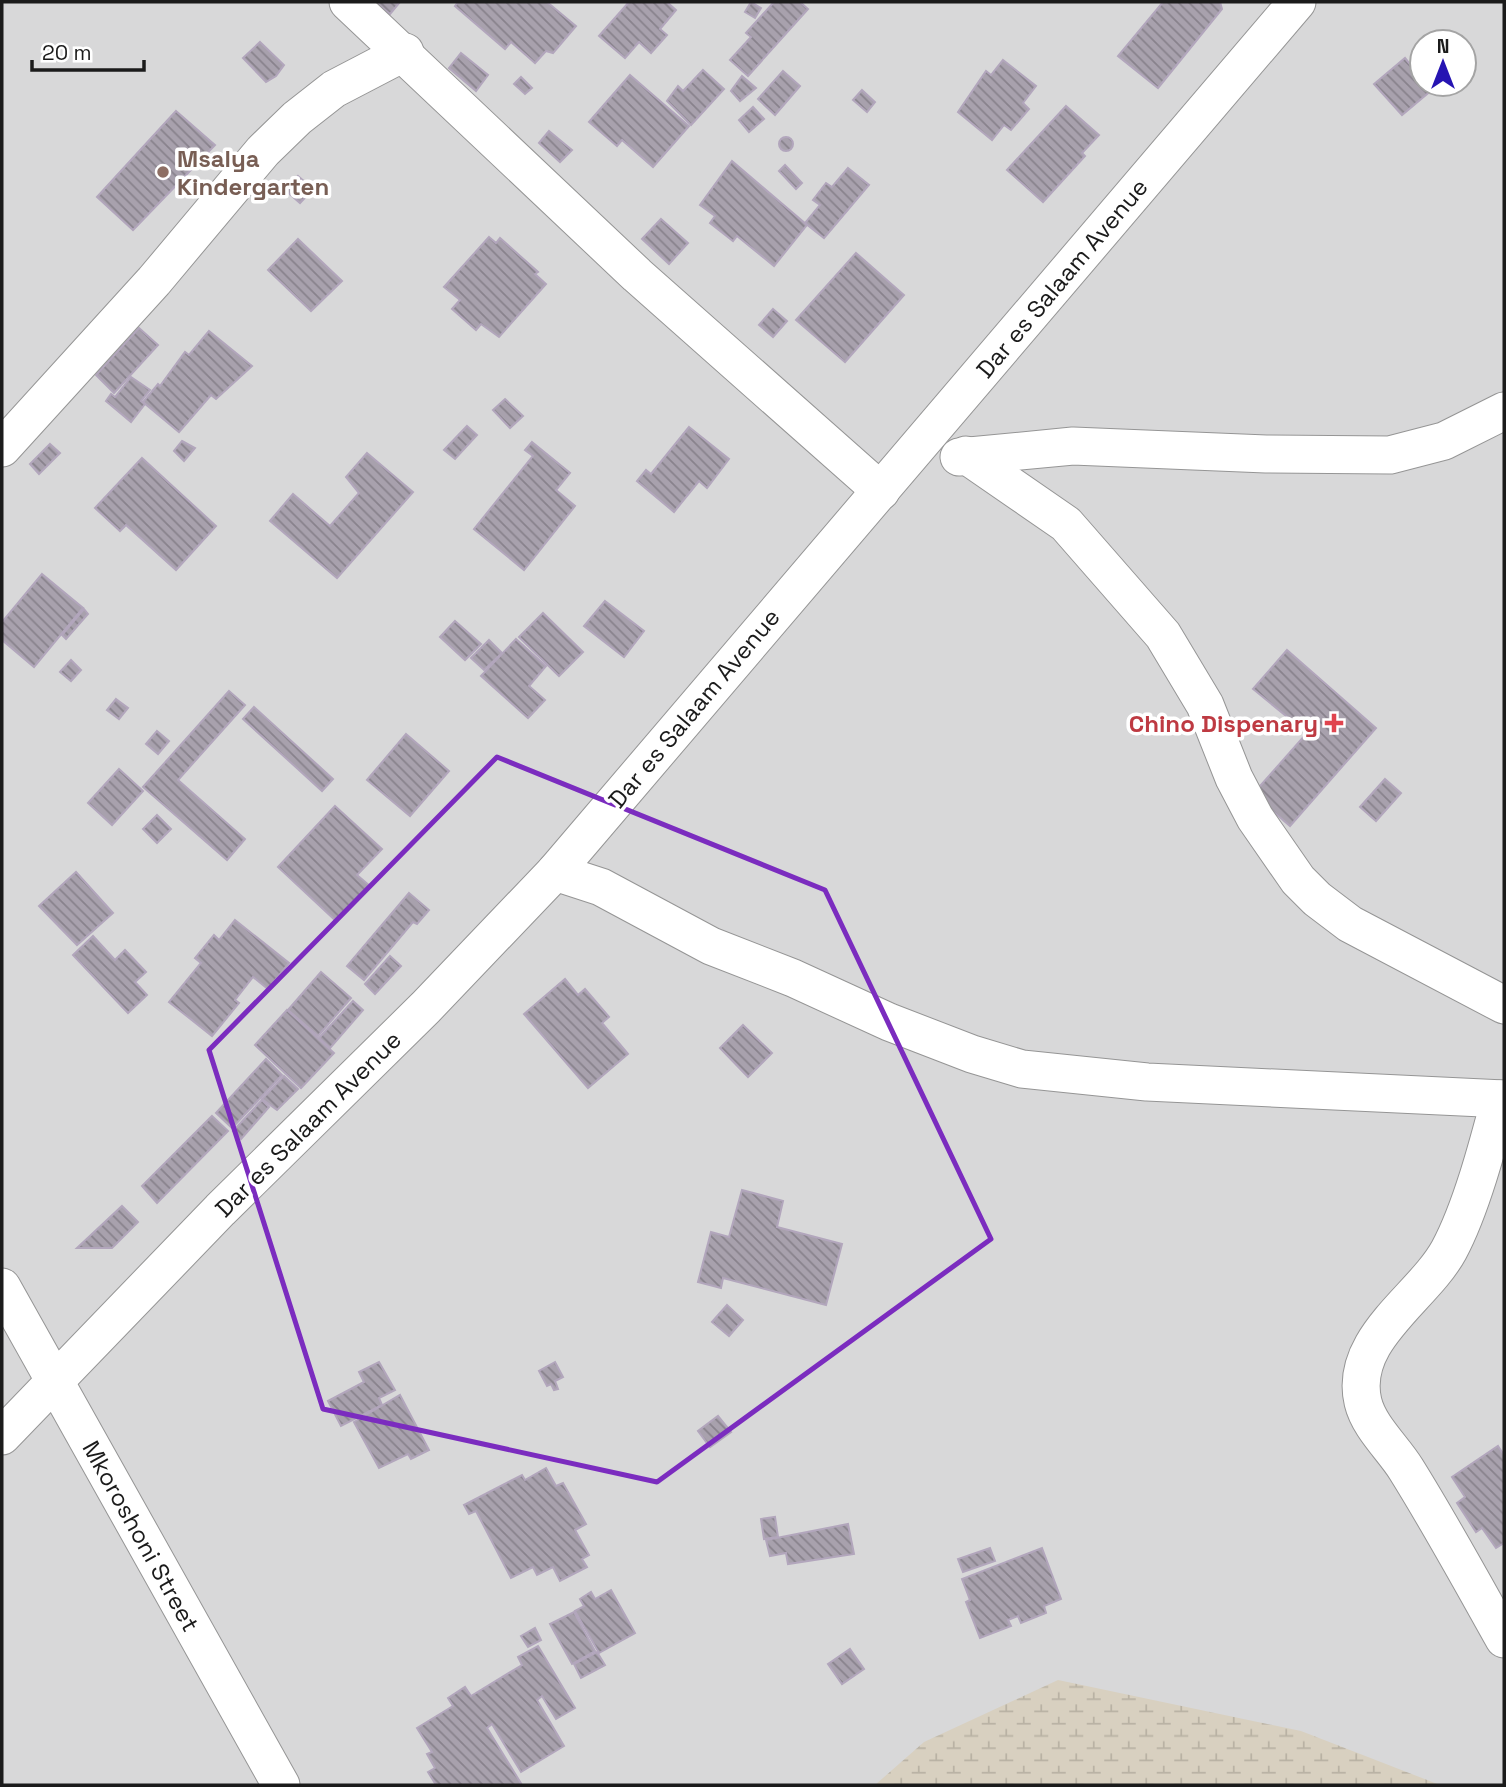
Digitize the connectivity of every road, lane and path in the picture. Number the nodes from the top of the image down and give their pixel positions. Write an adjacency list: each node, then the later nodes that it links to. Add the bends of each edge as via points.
1 (348, 2): 3 (street)
2 (1297, 2): 7 (street, Dar es Salaam Avenue)
3 (405, 52): 5 (street, via 334,89 296,118); 7 (street, via 637,275)
4 (1504, 411): 6 (street, via 1444,441 1390,455 1073,446)
5 (2, 448)
6 (966, 455): 7 (street); 9 (street, via 1066,524 1163,635 1205,705 1255,818 1298,880 1350,924)
7 (890, 480): 8 (street, Dar es Salaam Avenue)
8 (555, 872): 10 (street, via 601,887 711,946 889,1022 1022,1069 1147,1082); 12 (street, Dar es Salaam Avenue)
9 (1504, 1005)
10 (1502, 1099): 14 (street, via 1447,1253 1381,1334 1361,1376 1368,1416 1460,1555)
11 (2, 1287): 12 (street, Mkoroshoni Street)
12 (55, 1383): 13 (street, Dar es Salaam Avenue); 15 (street, Mkoroshoni Street)
13 (2, 1436)
14 (1504, 1639)
15 (281, 1785)

